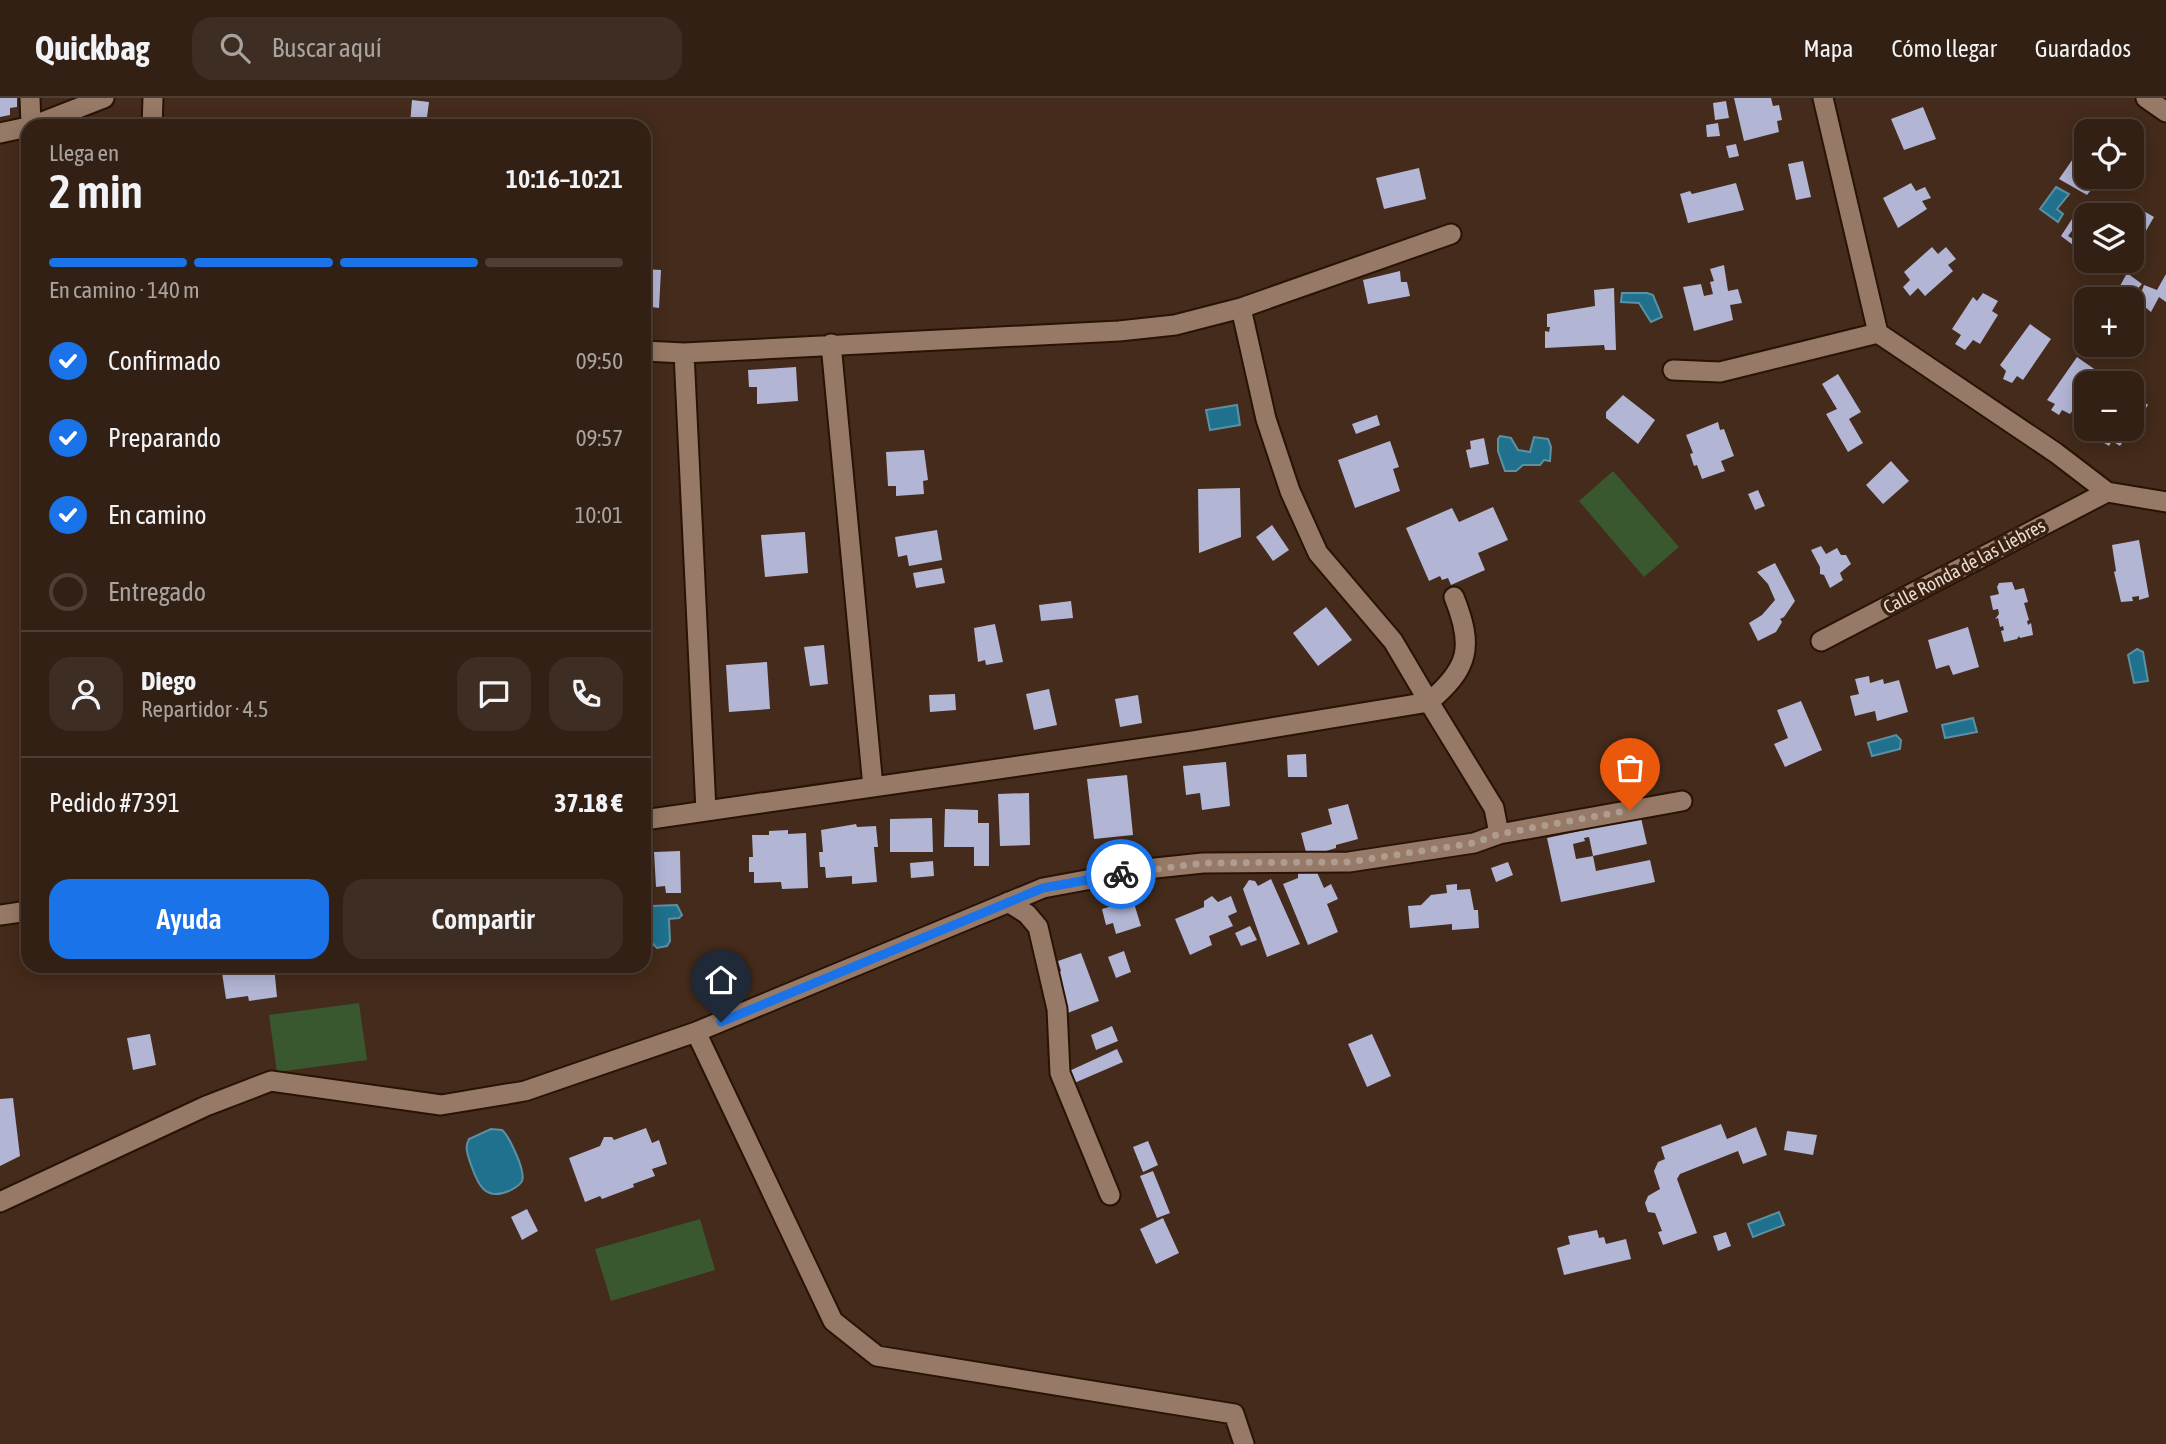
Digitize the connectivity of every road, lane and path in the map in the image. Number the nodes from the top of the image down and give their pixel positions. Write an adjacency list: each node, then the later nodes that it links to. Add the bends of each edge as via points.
1 (30, 98): 7 (street)
2 (104, 98): 8 (street)
3 (153, 98): 9 (street)
4 (1822, 98): 14 (street)
5 (2146, 98): 6 (street)
6 (2166, 112)
7 (31, 119)
8 (49, 119)
9 (152, 119)
10 (21, 129): 11 (street)
11 (0, 134)
12 (1451, 233): 13 (street)
13 (1241, 308): 15 (street, via 1119,331); 23 (street, via 1266,419 1290,491 1318,553 1393,641)
14 (1878, 333): 18 (street, via 1720,372); 19 (street)
15 (831, 344): 17 (street); 24 (street)
16 (651, 351): 17 (street)
17 (684, 353): 26 (street)
18 (1673, 370)
19 (2107, 492): 20 (street); 22 (street, Calle Ronda de las Liebres)
20 (2166, 502)
21 (1454, 597): 23 (street, via 1467,650 1452,683)
22 (1821, 641)
23 (1429, 702): 24 (street); 28 (street, via 1494,808)
24 (873, 787): 26 (street)
25 (1682, 801): 28 (street)
26 (706, 811): 27 (street)
27 (651, 819)
28 (1499, 834): 29 (street, via 1474,843 1349,862 1203,863 1146,869 1043,888)
29 (1008, 902): 32 (street); 33 (street, via 1038,928 1057,1009 1060,1073)
30 (21, 912): 31 (street)
31 (0, 915)
32 (696, 1032): 34 (street, via 524,1091 441,1105 271,1082 206,1106); 35 (street, via 833,1321 877,1356 1234,1414)
33 (1110, 1195)
34 (0, 1202)
35 (1244, 1444)

